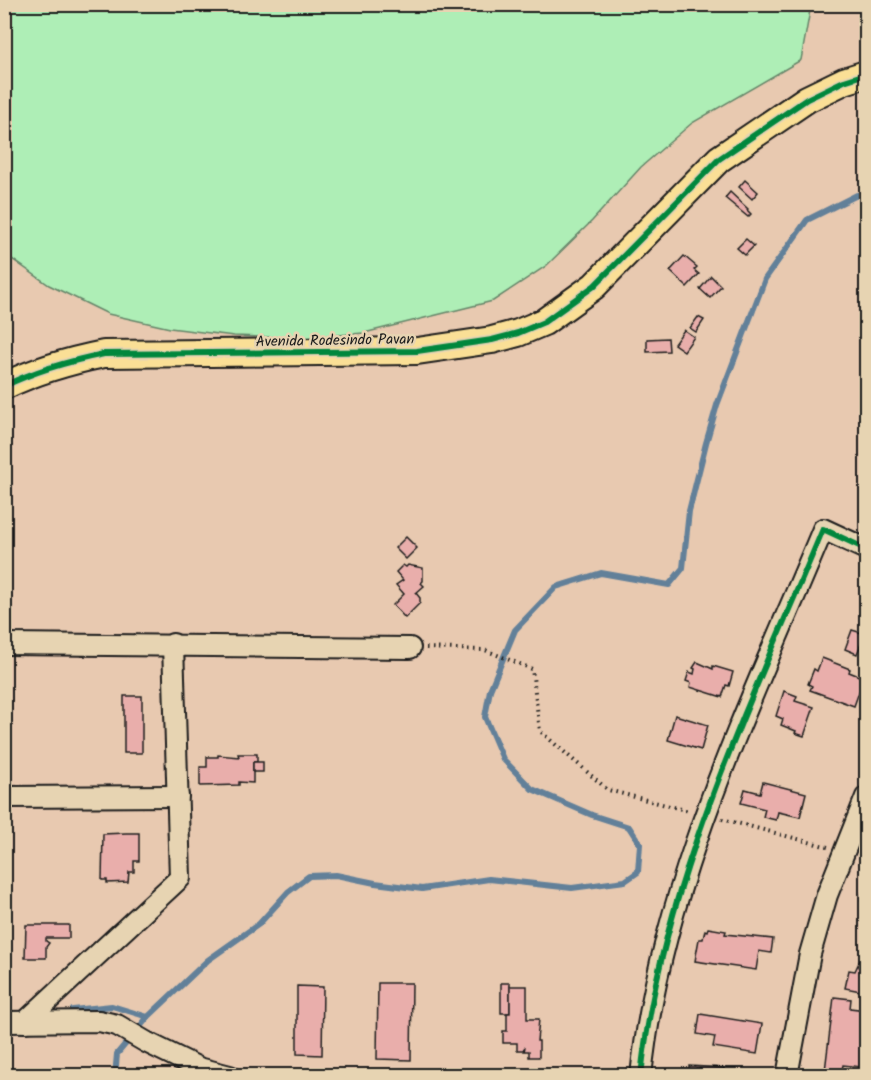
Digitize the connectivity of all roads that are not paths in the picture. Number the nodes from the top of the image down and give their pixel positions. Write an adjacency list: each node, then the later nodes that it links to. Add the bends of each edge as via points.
1 (867, 74): 2 (main road, Avenida Rodesindo Pavan, via 807,99 719,159 594,286 544,321 518,333 417,351 104,354 37,371)
2 (4, 386)
3 (867, 549): 13 (street, via 823,529 705,815 657,979)
4 (4, 644): 5 (street)
5 (173, 644): 6 (street); 7 (street)
6 (410, 648)
7 (178, 796): 8 (street); 11 (street, via 180,878)
8 (4, 797)
9 (867, 797): 14 (street, via 827,895 810,954)
10 (4, 1022): 11 (street)
11 (26, 1022): 12 (street, via 99,1021 117,1025 199,1068)
12 (230, 1076)
13 (641, 1076)
14 (787, 1076)

